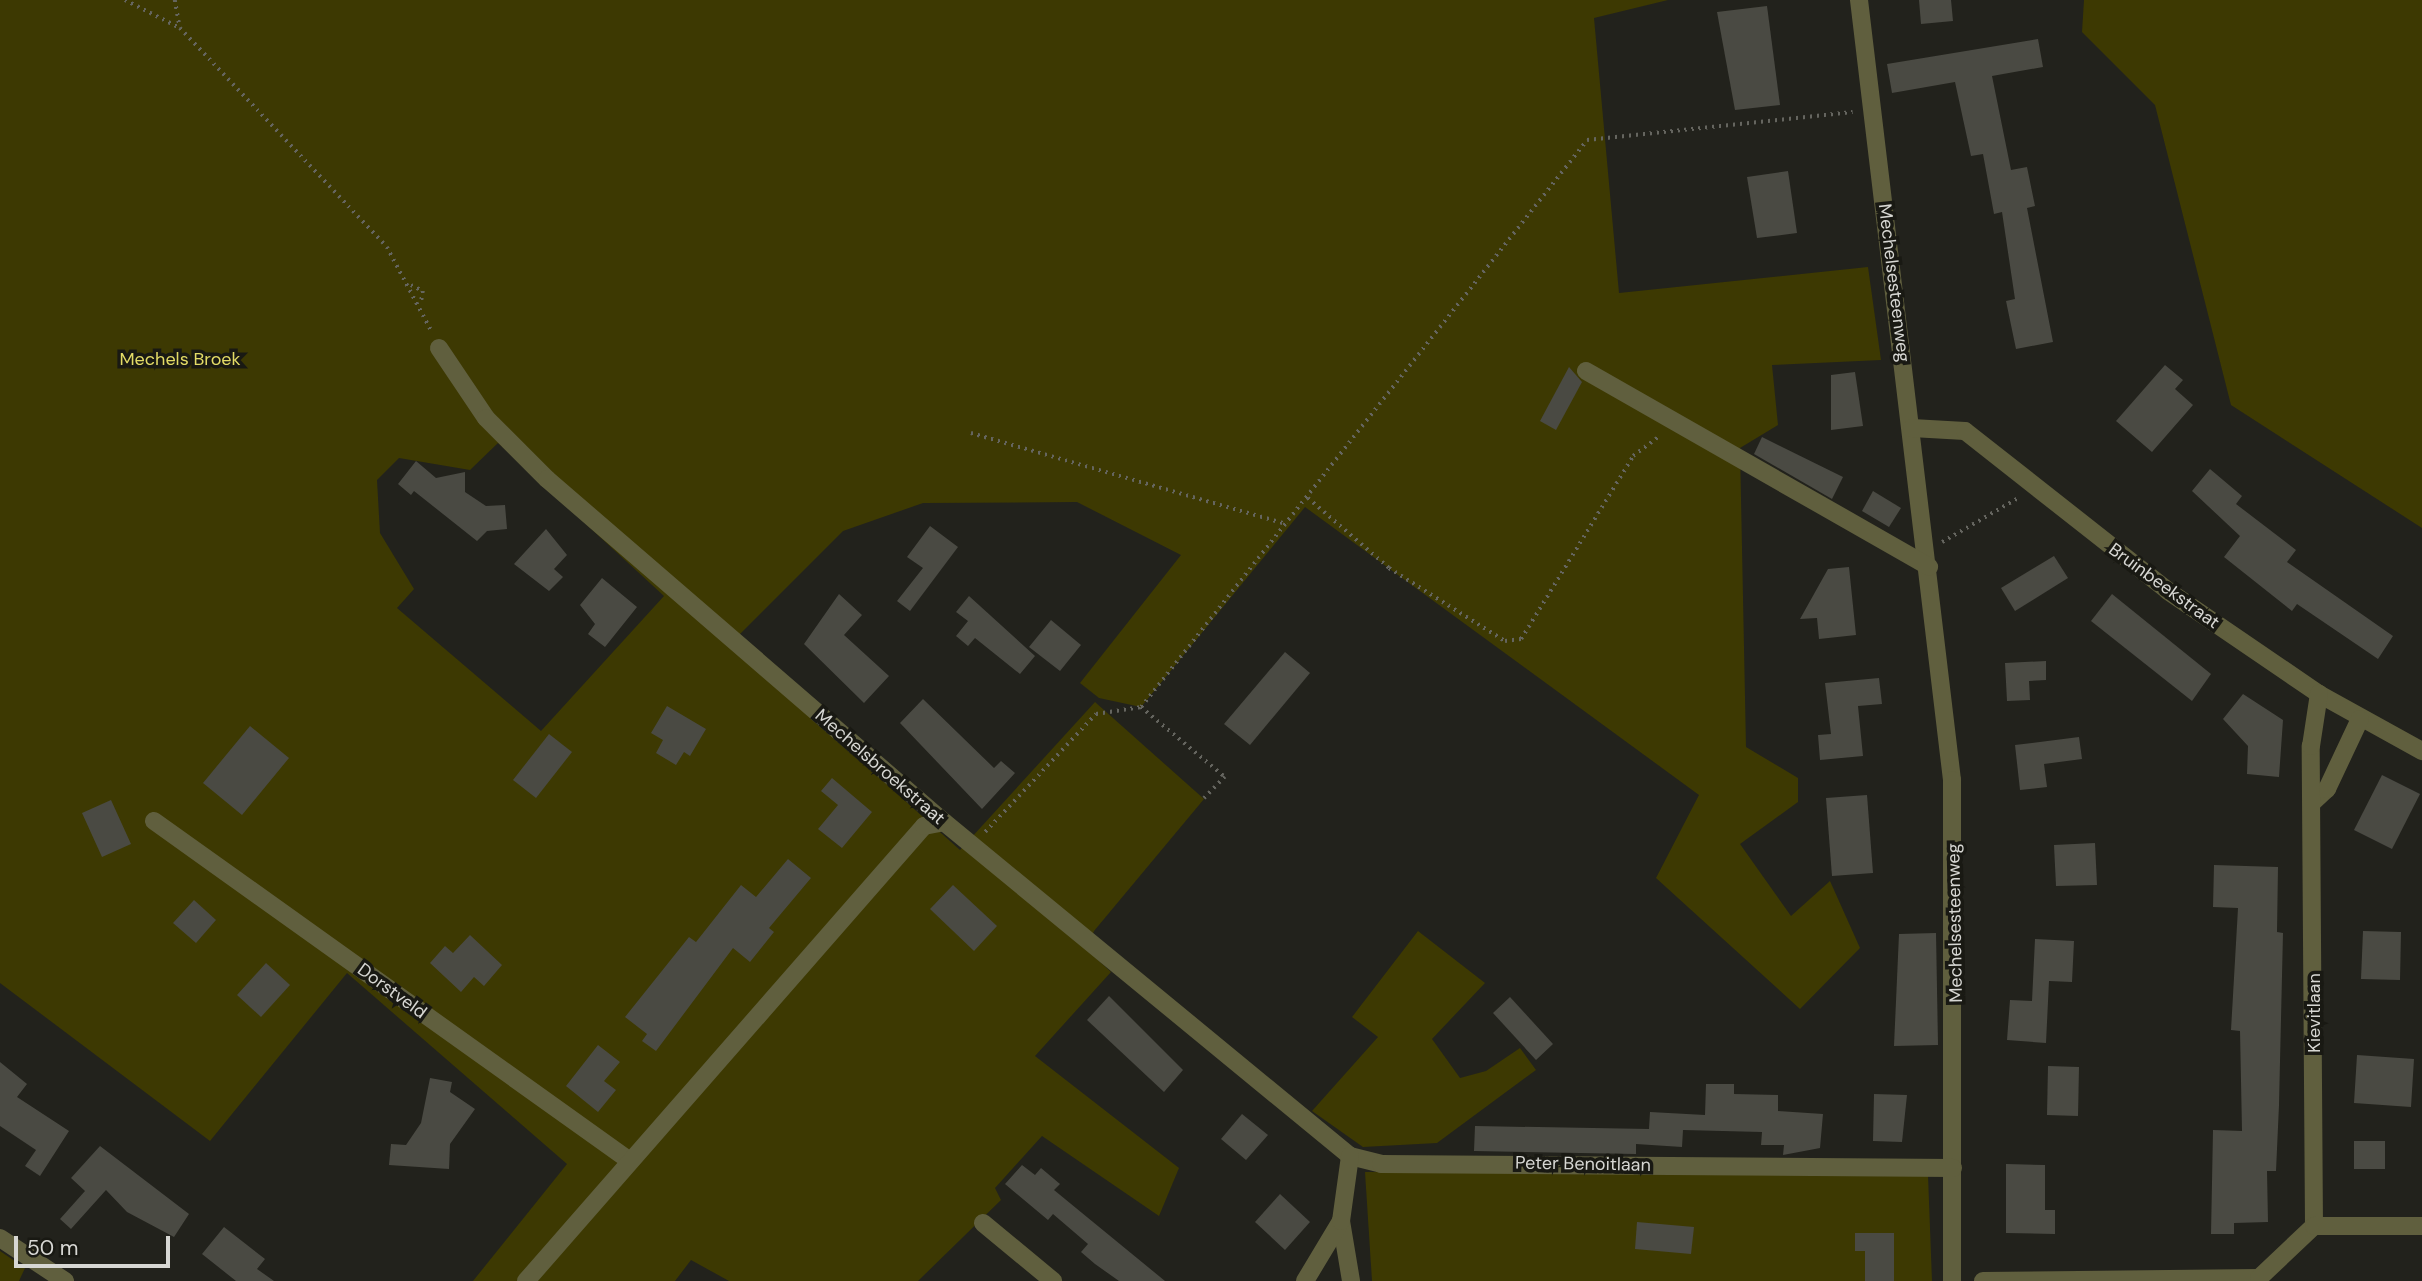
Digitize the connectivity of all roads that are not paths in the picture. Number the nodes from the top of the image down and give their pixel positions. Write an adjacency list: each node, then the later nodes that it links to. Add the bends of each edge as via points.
1 (1859, 0): 4 (street, Mechelsesteenweg)
2 (439, 348): 11 (street, Mechelsbroekstraat, via 486,418 547,479)
3 (1586, 371): 5 (street, via 1675,425)
4 (1912, 428): 5 (street, Mechelsesteenweg); 6 (street, Bruinbeekstraat, via 1965,430 2034,489)
5 (1928, 559): 14 (street, Mechelsesteenweg, via 1952,780)
6 (2319, 694): 7 (street, Bruinbeekstraat); 9 (street, Kievitlaan, via 2311,746)
7 (2360, 719): 8 (street, Bruinbeekstraat); 9 (street, via 2327,789)
8 (2422, 751)
9 (2314, 801): 17 (street, Kievitlaan)
10 (154, 821): 13 (street, Dorstveld)
11 (944, 822): 12 (street, Mechelsbroekstraat); 13 (street, via 924,826)
12 (1350, 1156): 14 (street, Peter Benoitlaan, via 1381,1164); 15 (street)
13 (630, 1161): 21 (street)
14 (1952, 1168): 25 (street, Mechelsesteenweg)
15 (1341, 1221): 23 (street); 24 (street)
16 (983, 1223): 22 (street)
17 (2314, 1226): 18 (street); 26 (street, via 2259,1278)
18 (2422, 1226)
19 (0, 1238): 20 (street)
20 (65, 1281)
21 (526, 1281)
22 (1053, 1281)
23 (1305, 1281)
24 (1351, 1281)
25 (1952, 1281)
26 (1983, 1281)

